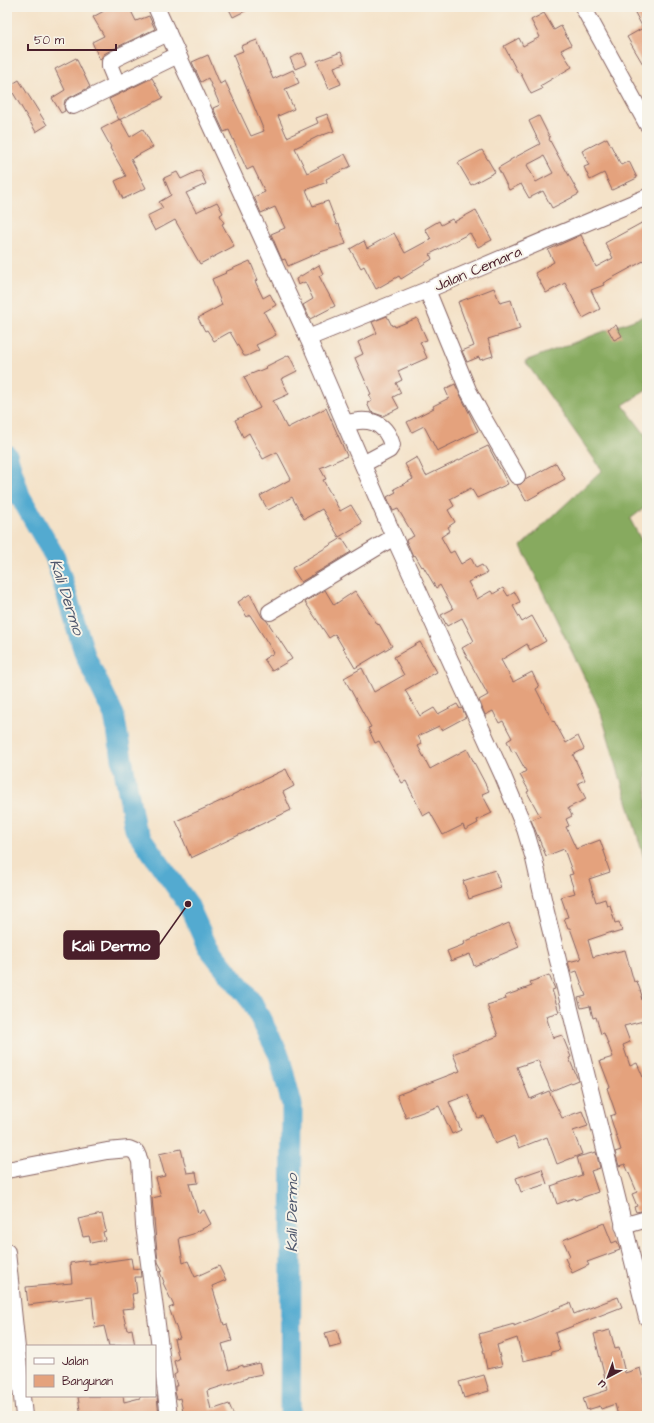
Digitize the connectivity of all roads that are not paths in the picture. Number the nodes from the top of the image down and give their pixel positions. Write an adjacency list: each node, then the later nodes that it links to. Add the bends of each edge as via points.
1 (156, 7): 3 (street)
2 (583, 7): 7 (street)
3 (168, 33): 4 (street); 5 (street, via 110,62)
4 (178, 55): 5 (street); 10 (street)
5 (117, 84): 6 (street)
6 (72, 106)
7 (647, 124)
8 (647, 197): 9 (street, Jalan Cemara)
9 (427, 290): 10 (street, Jalan Cemara); 13 (street, via 468,390)
10 (308, 338): 11 (street)
11 (345, 424): 12 (street); 12 (street, via 369,420 382,427 390,437 392,445 389,450)
12 (363, 464): 14 (street)
13 (517, 476)
14 (394, 537): 15 (street); 18 (street, via 525,829)
15 (270, 612)
16 (7, 1170): 21 (street, via 107,1151 129,1149 136,1152 140,1161)
17 (647, 1219): 18 (street)
18 (623, 1226): 20 (street)
19 (7, 1252): 22 (street)
20 (647, 1318)
21 (159, 1370): 24 (street)
22 (24, 1384): 23 (street)
23 (24, 1416)
24 (168, 1416)

